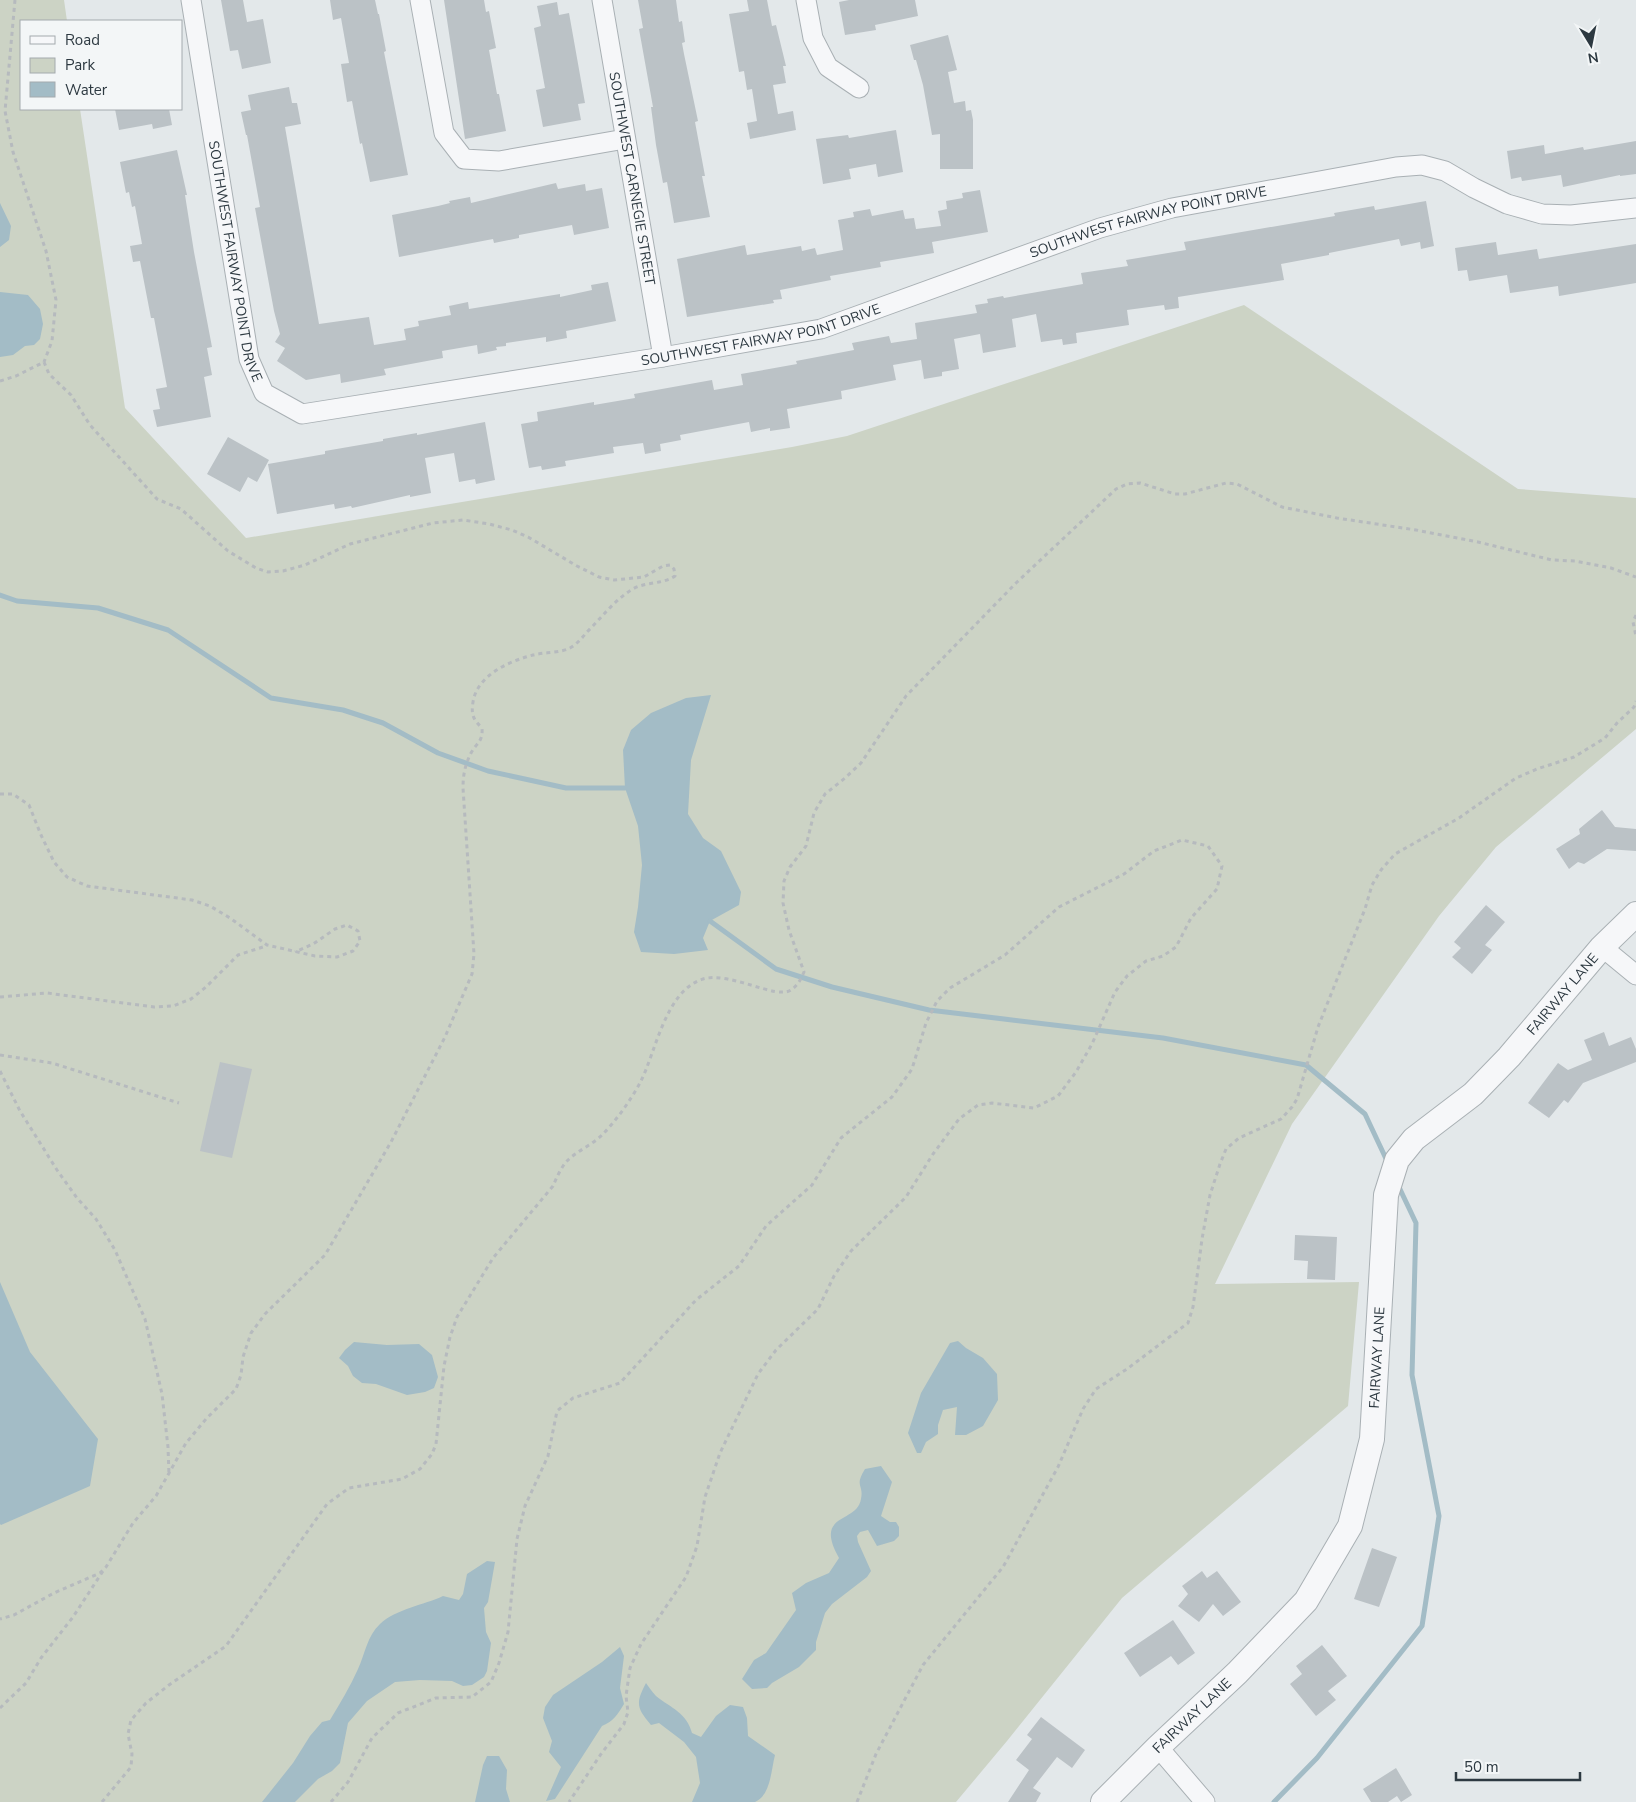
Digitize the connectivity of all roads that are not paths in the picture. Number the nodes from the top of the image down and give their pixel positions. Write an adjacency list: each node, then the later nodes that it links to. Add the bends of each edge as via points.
1 (191, 0): 8 (street, SOUTHWEST FAIRWAY POINT DRIVE, via 249,359 264,393 302,414)
2 (420, 0): 6 (street, via 444,133 464,159 499,161)
3 (602, 0): 6 (street, SOUTHWEST CARNEGIE STREET)
4 (806, 0): 5 (street, via 813,38 828,68)
5 (859, 88)
6 (625, 138): 8 (street, SOUTHWEST CARNEGIE STREET)
7 (1636, 208): 8 (street, SOUTHWEST FAIRWAY POINT DRIVE, via 1570,215 1542,214 1507,204 1445,171 1422,166 1396,167 1140,216 820,329)
8 (663, 357)
9 (1636, 914): 10 (street, FAIRWAY LANE)
10 (1602, 947): 11 (street); 12 (street, FAIRWAY LANE, via 1473,1094 1414,1139 1397,1160 1386,1195 1372,1440 1350,1526 1306,1601 1237,1673)
11 (1636, 975)
12 (1158, 1746): 13 (street, FAIRWAY LANE); 14 (street)
13 (1102, 1802)
14 (1205, 1802)

